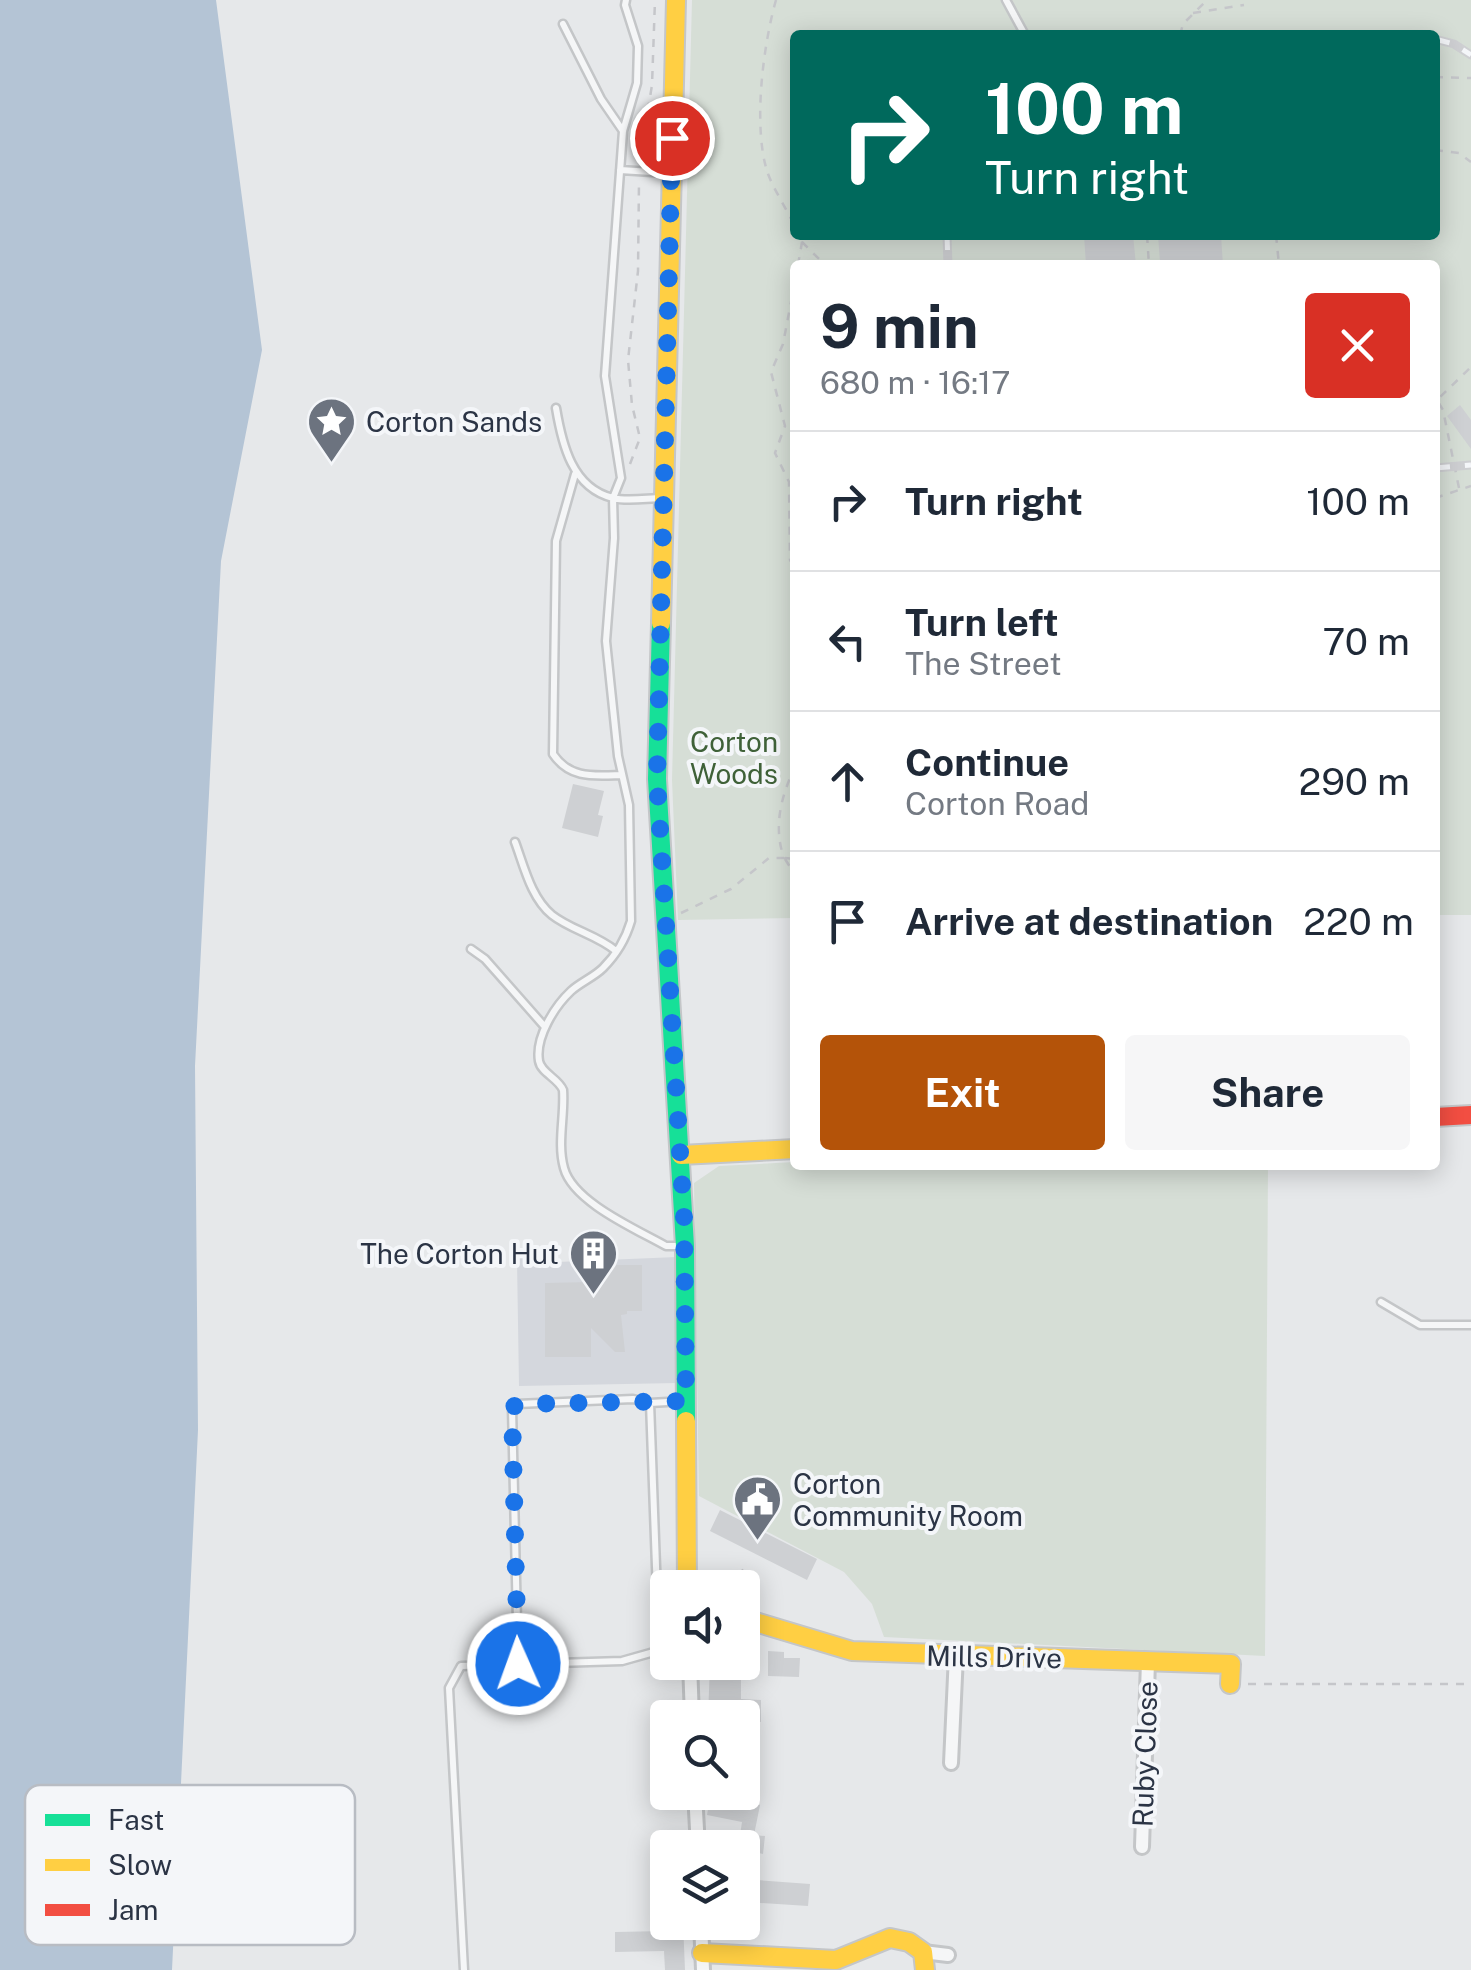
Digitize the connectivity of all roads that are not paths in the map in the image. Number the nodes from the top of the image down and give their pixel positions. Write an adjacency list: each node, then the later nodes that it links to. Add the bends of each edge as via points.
1 (626, 0): 6 (lane, via 638,46 638,83)
2 (676, 0): 8 (main road)
3 (1006, 0): 5 (lane)
4 (563, 24): 6 (lane)
5 (1022, 30)
6 (623, 131): 7 (lane)
7 (620, 170): 8 (lane); 11 (lane, via 605,376 621,478)
8 (672, 173): 12 (main road)
9 (556, 408): 10 (lane)
10 (576, 474): 11 (lane); 13 (lane, via 556,541 553,754 573,774)
11 (614, 498): 12 (lane); 13 (lane, via 606,641)
12 (664, 498): 21 (main road, via 657,779)
13 (621, 776): 16 (lane, via 629,805 631,921)
14 (516, 842): 16 (lane, via 534,893 552,914)
15 (471, 949): 17 (lane)
16 (616, 951): 17 (lane, via 570,992)
17 (545, 1027): 22 (lane, via 539,1060 563,1090 563,1166 570,1183 666,1246)
18 (1471, 1115): 19 (main road)
19 (1440, 1117)
20 (790, 1149): 21 (main road)
21 (680, 1155): 22 (main road)
22 (685, 1246): 25 (main road)
23 (1381, 1302): 24 (lane, via 1420,1325)
24 (1471, 1325)
25 (686, 1401): 26 (lane); 28 (main road)
26 (650, 1403): 27 (lane); 33 (lane, via 512,1408)
27 (659, 1570)
28 (687, 1570)
29 (760, 1624): 31 (main road, Mills Drive, via 852,1651)
30 (650, 1652): 33 (lane, via 622,1661)
31 (956, 1656): 32 (main road, Mills Drive); 35 (street)
32 (1148, 1661): 34 (main road, Mills Drive, via 1231,1664); 36 (street, Ruby Close)
33 (518, 1664): 40 (lane, via 461,1666 449,1688)
34 (1230, 1684)
35 (951, 1762)
36 (1142, 1847)
37 (948, 1955): 38 (street)
38 (924, 1961): 39 (main road, via 909,1942 890,1938 836,1960)
39 (702, 1962)
40 (464, 1970)

